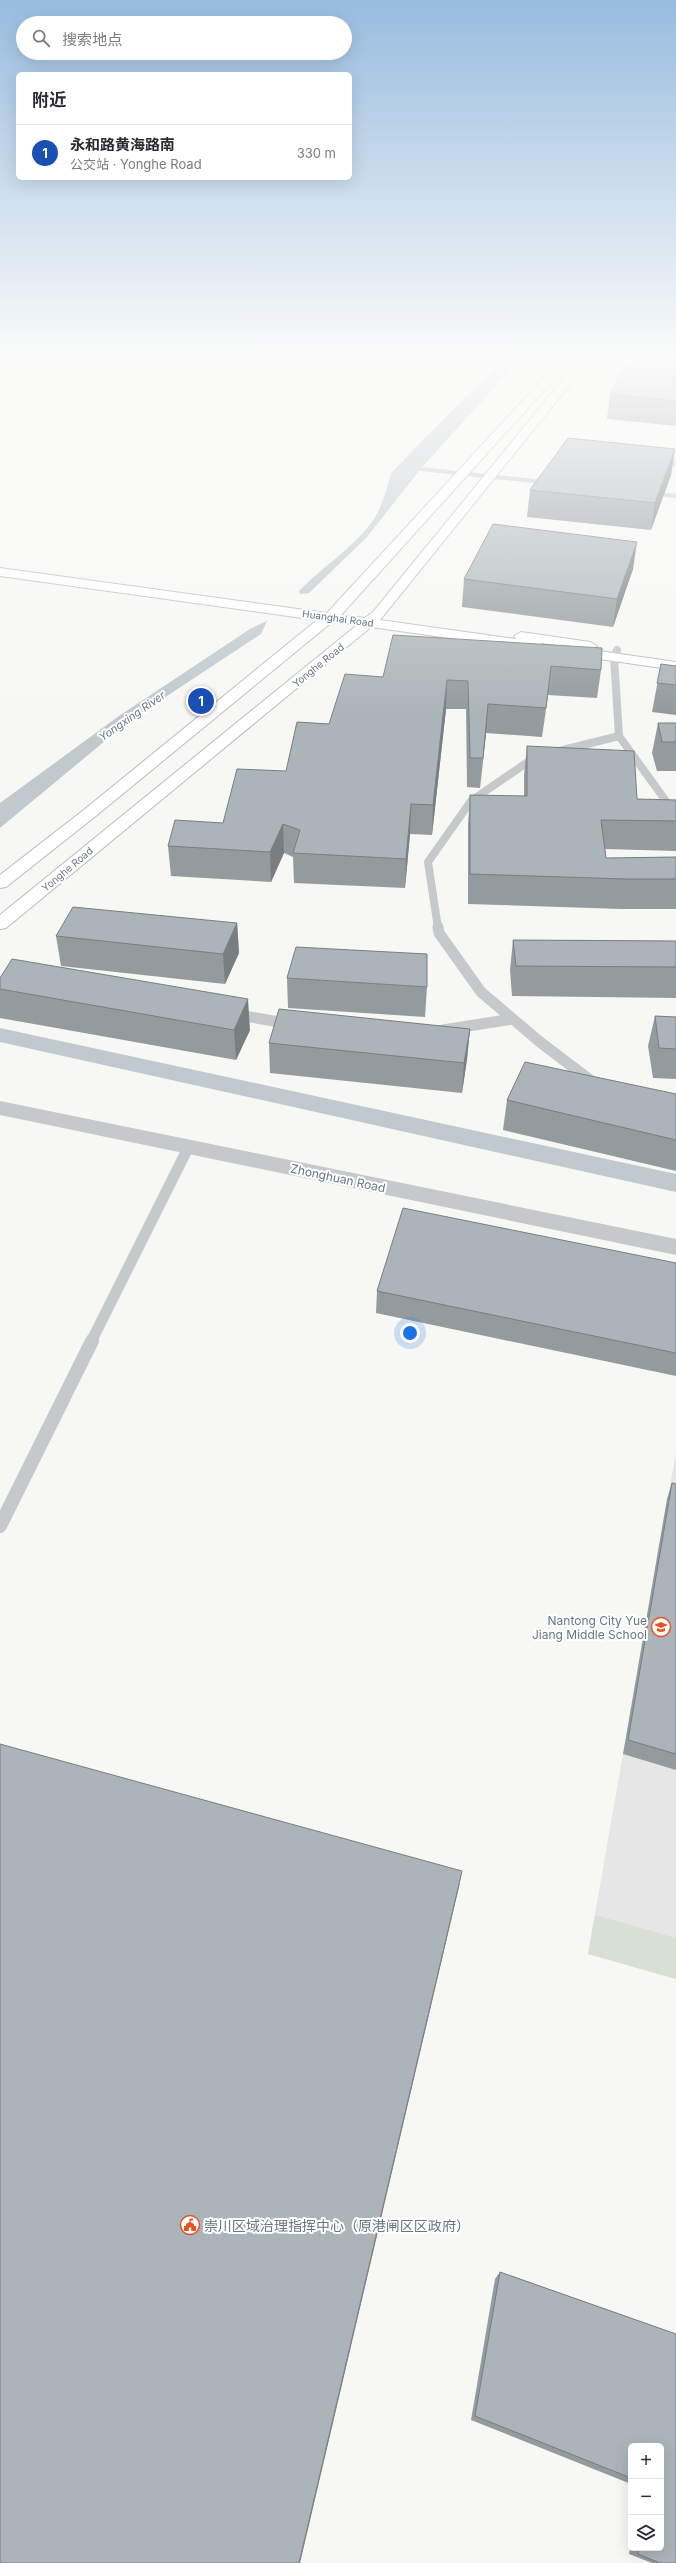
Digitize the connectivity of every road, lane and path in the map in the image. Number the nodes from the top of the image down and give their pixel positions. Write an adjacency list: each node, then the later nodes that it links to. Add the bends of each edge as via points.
1 (462, 476): 5 (main road)
2 (491, 476): 6 (main road, Yonghe Road)
3 (0, 566): 5 (main road, Huanghai Road)
4 (0, 572): 5 (main road, Huanghai Road)
5 (334, 614): 6 (main road, Huanghai Road); 12 (main road)
6 (374, 619): 7 (main road, Huanghai Road); 13 (main road, Yonghe Road)
7 (615, 654): 8 (main road, Huanghai Road); 9 (main road, Huanghai Road); 10 (lane)
8 (676, 658)
9 (676, 666)
10 (620, 736): 11 (lane); 15 (lane, via 535,757 471,801 428,862 439,933 481,992)
11 (676, 815)
12 (0, 883)
13 (0, 924)
14 (219, 1012): 16 (lane)
15 (512, 1019): 17 (lane); 18 (lane)
16 (299, 1025)
17 (435, 1032)
18 (599, 1088)
19 (0, 1108): 20 (street, Zhonghuan Road)
20 (188, 1148): 21 (street, Zhonghuan Road); 22 (lane)
21 (676, 1247)
22 (0, 1526)

